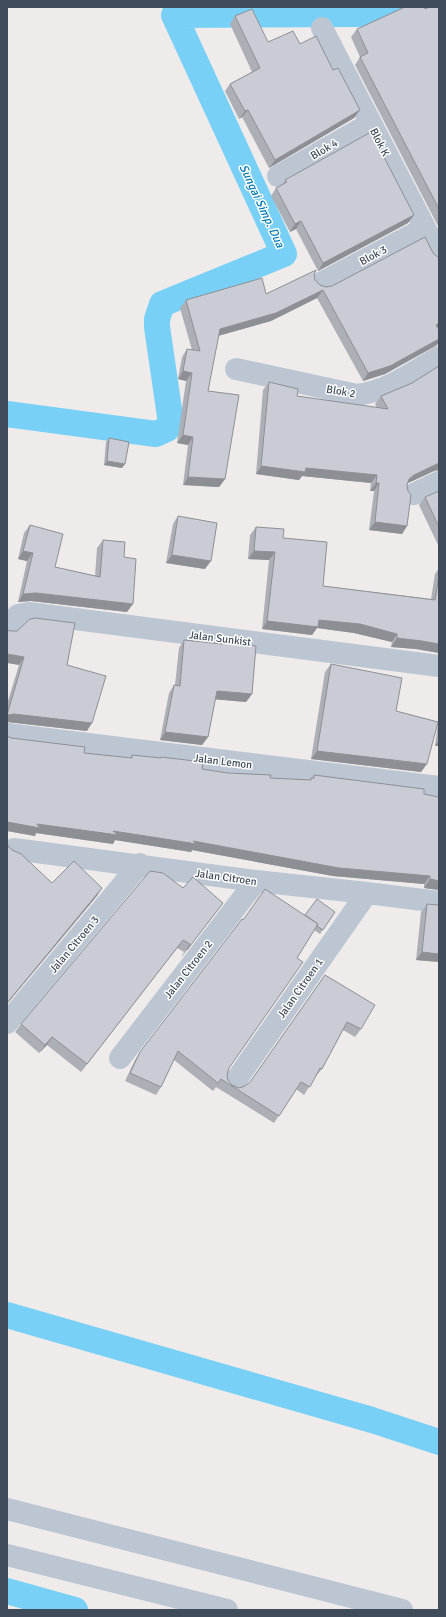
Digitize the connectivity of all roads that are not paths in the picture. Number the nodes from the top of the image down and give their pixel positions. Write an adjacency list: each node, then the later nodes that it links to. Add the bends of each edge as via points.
1 (322, 28): 2 (street, Blok K)
2 (371, 123): 3 (street, Blok 4); 4 (street, Blok K)
3 (278, 176)
4 (425, 228): 5 (street, Blok K); 6 (street, Blok 3)
5 (439, 255)
6 (321, 283)
7 (439, 357): 8 (street, Blok 2, via 384,388 357,395)
8 (236, 369)
9 (439, 482): 10 (street)
10 (414, 494)
11 (7, 627): 12 (street, Jalan Sunkist, via 18,615 29,613)
12 (439, 666)
13 (7, 734): 14 (street, Jalan Lemon)
14 (439, 787)
15 (9, 849): 16 (street, Jalan Citroen)
16 (140, 864): 17 (street, Jalan Citroen); 20 (street, Jalan Citroen 3)
17 (256, 881): 18 (street, Jalan Citroen); 21 (street, Jalan Citroen 2)
18 (367, 893): 19 (street, Jalan Citroen); 22 (street, Jalan Citroen 1)
19 (439, 902)
20 (7, 1023)
21 (120, 1058)
22 (234, 1083)
23 (7, 1509): 26 (street)
24 (7, 1555): 25 (street)
25 (227, 1610)
26 (402, 1610)

